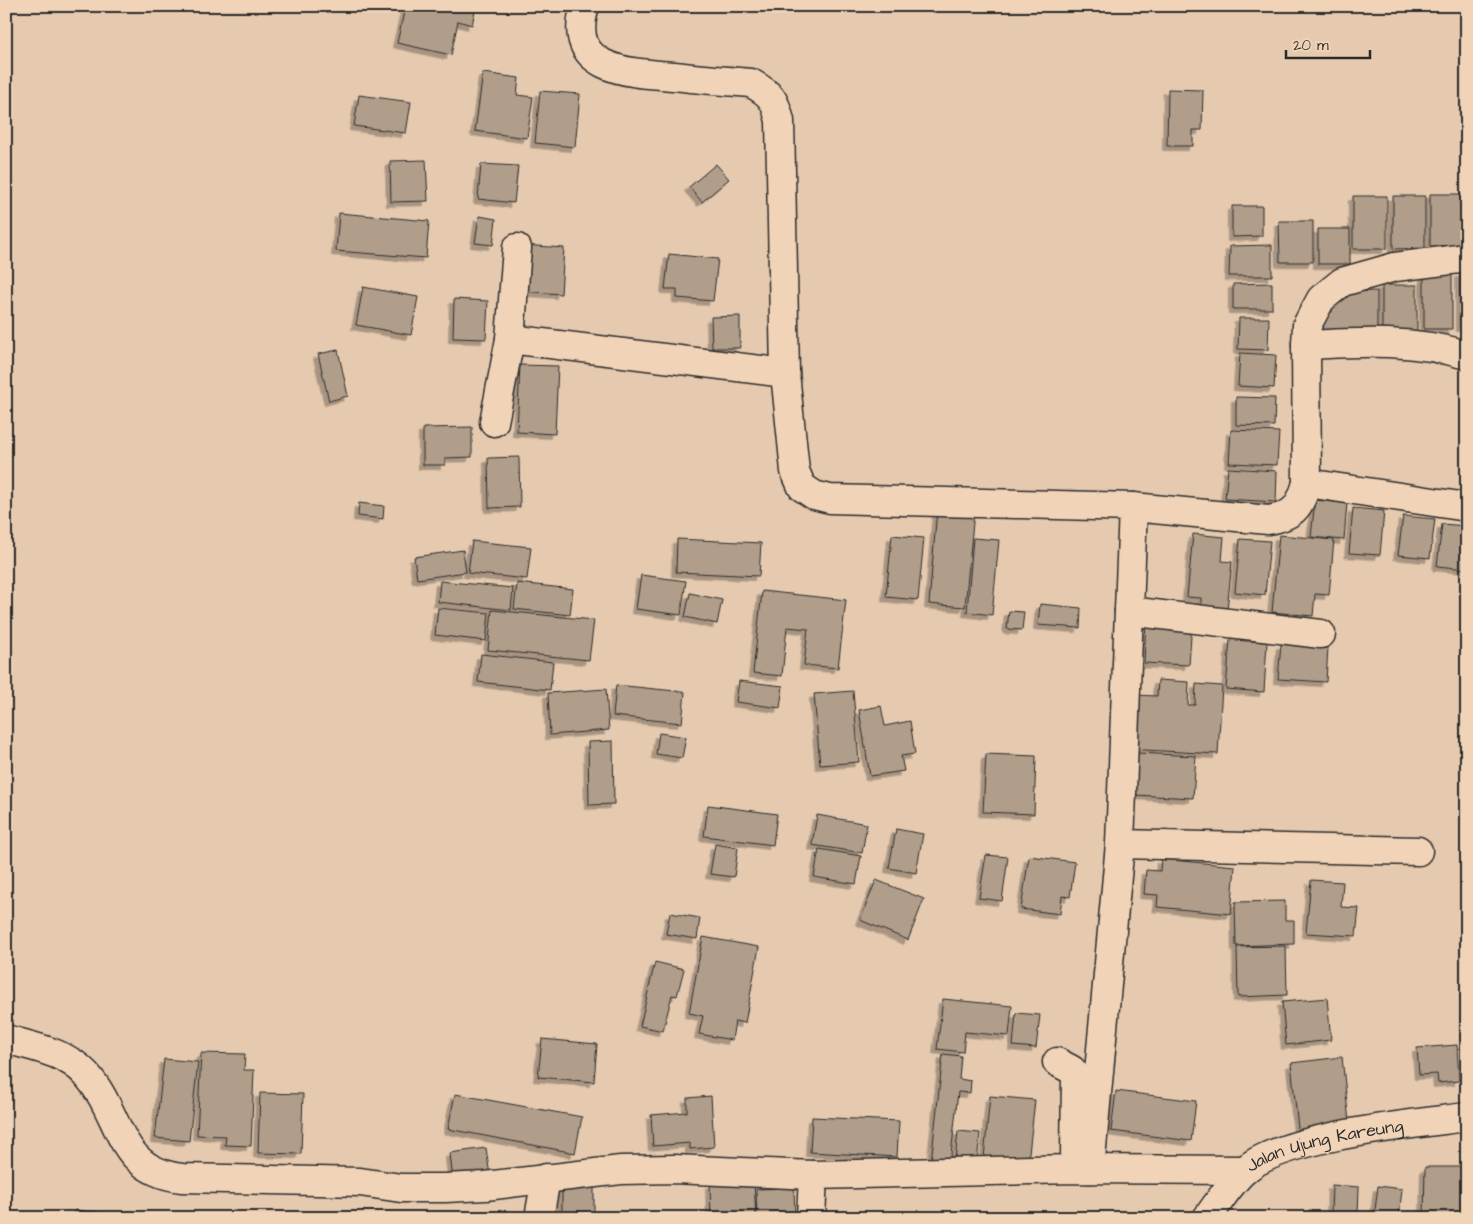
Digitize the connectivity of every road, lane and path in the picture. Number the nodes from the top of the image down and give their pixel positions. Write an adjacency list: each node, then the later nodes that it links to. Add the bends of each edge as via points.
1 (585, 6): 7 (street, via 580,31 586,48 596,59 616,70 751,83 768,93 776,105 780,121)
2 (517, 248): 4 (street)
3 (1467, 258): 5 (street, via 1395,267 1342,282 1321,299 1307,325)
4 (510, 339): 7 (street); 8 (street)
5 (1306, 345): 6 (street, via 1380,341); 9 (street)
6 (1467, 355)
7 (784, 373): 10 (street, via 795,471 802,487 814,495 830,499)
8 (494, 422)
9 (1307, 483): 10 (street, via 1302,500 1284,518 1243,518); 11 (street)
10 (1133, 507): 12 (street)
11 (1467, 507)
12 (1129, 611): 13 (street); 14 (street)
13 (1321, 634)
14 (1120, 844): 15 (street); 19 (street)
15 (1418, 851)
16 (6, 1039): 22 (street, via 70,1061 86,1074 129,1149 141,1163 166,1176 360,1182 401,1188 485,1186)
17 (1056, 1062): 19 (street, via 1072,1070 1076,1076)
18 (1467, 1117): 20 (street, Jalan Ujung Kareung, via 1304,1144 1262,1158)
19 (1082, 1169): 20 (street); 21 (street)
20 (1245, 1170): 25 (street, Jalan Ujung Kareung)
21 (813, 1175): 22 (street, via 674,1169 621,1170); 24 (street)
22 (546, 1178): 23 (street)
23 (539, 1218)
24 (811, 1218)
25 (1206, 1218)

